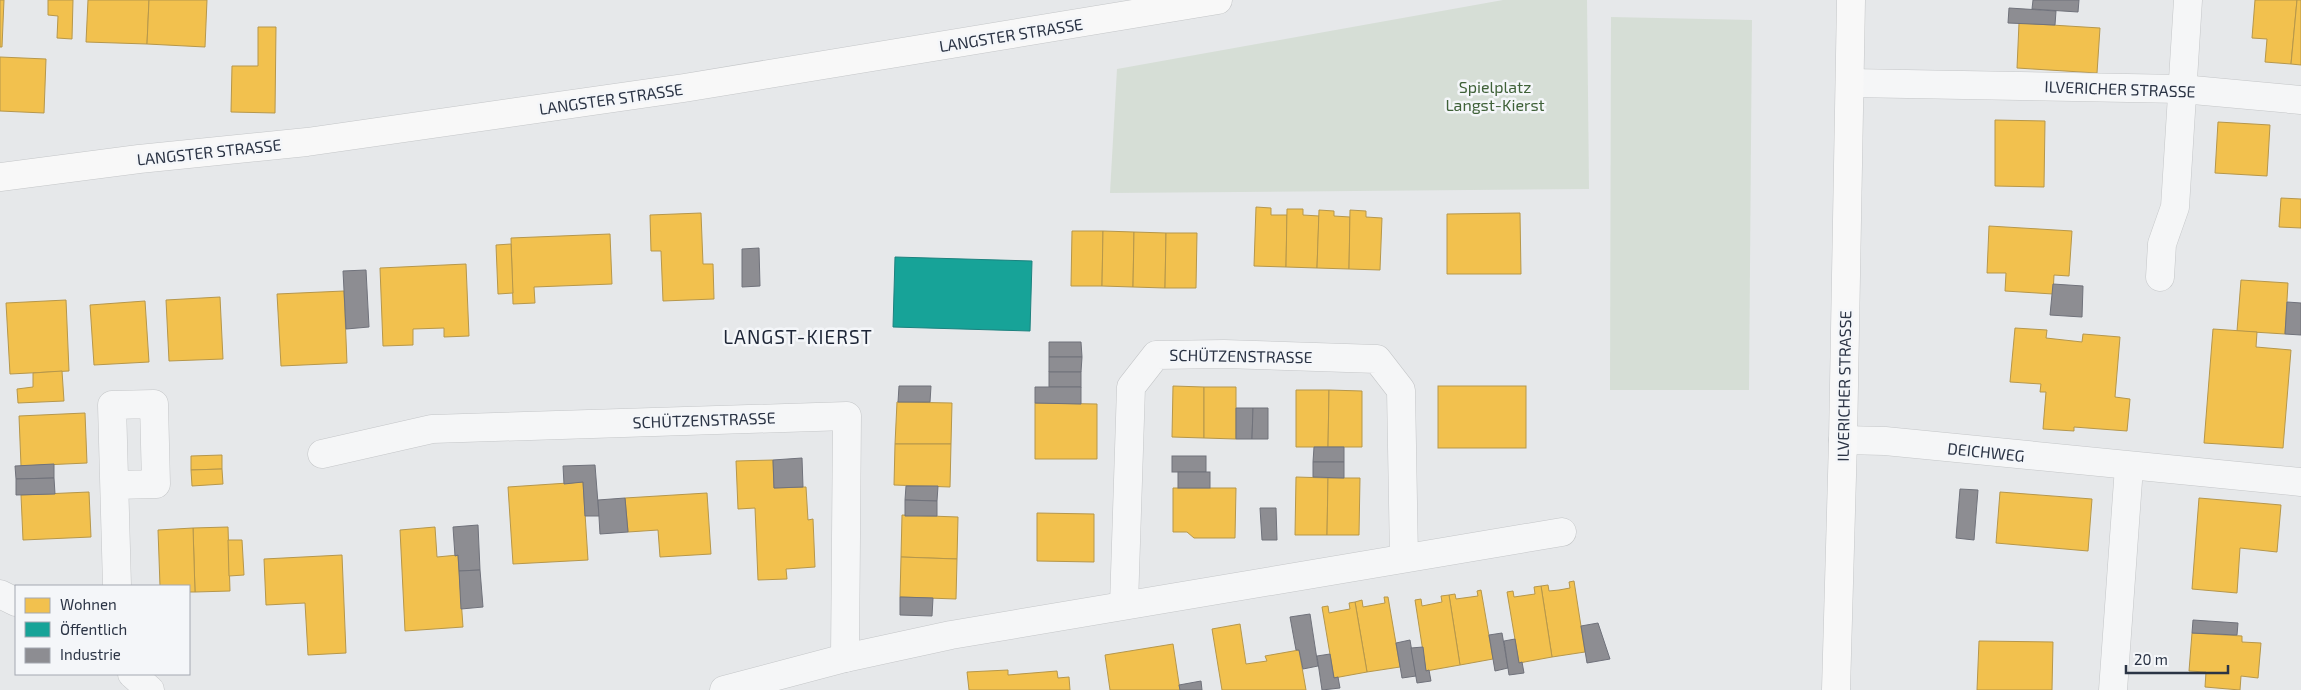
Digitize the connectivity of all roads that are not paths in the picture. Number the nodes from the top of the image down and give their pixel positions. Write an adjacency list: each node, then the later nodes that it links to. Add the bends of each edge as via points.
1 (1218, 0): 7 (street, LANGSTER STRASSE, via 684,88 307,142)
2 (1851, 0): 4 (street, ILVERICHER STRASSE)
3 (2188, 0): 5 (street)
4 (1850, 82): 5 (street, ILVERICHER STRASSE); 9 (street, ILVERICHER STRASSE)
5 (2182, 90): 6 (street, ILVERICHER STRASSE); 8 (street, via 2175,207 2162,244)
6 (2301, 100)
7 (0, 177)
8 (2160, 277)
9 (1843, 440): 11 (street, DEICHWEG, via 1885,441); 24 (street, ILVERICHER STRASSE)
10 (322, 454): 20 (street, SCHÜTZENSTRASSE, via 432,429 847,416)
11 (2129, 467): 12 (street, DEICHWEG); 25 (street)
12 (2301, 482)
13 (115, 485): 16 (street)
14 (1562, 532): 15 (street)
15 (1404, 558): 19 (street); 19 (street, SCHÜTZENSTRASSE, via 1401,390 1377,359 1156,355 1131,387)
16 (117, 585)
17 (0, 594): 18 (street)
18 (15, 602)
19 (1124, 604): 20 (street)
20 (845, 658): 23 (street)
21 (133, 675): 22 (street)
22 (150, 690)
23 (724, 690)
24 (1836, 690)
25 (2113, 690)

